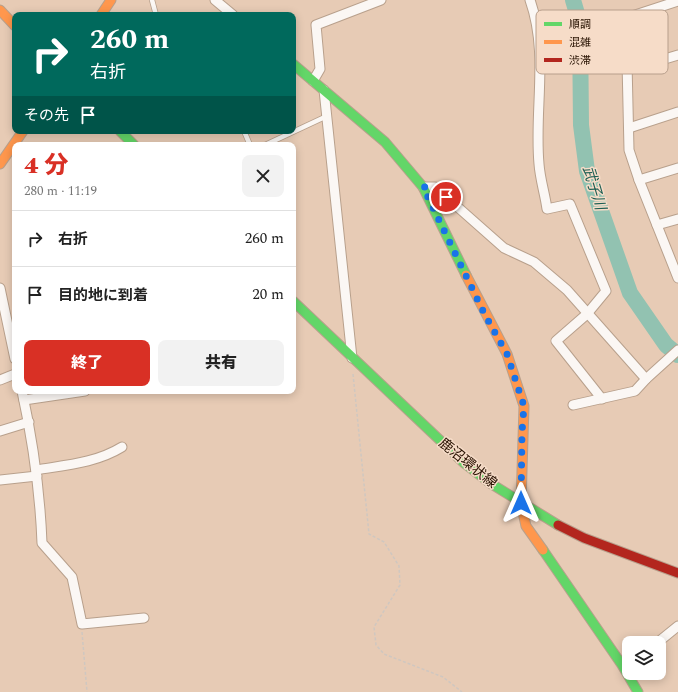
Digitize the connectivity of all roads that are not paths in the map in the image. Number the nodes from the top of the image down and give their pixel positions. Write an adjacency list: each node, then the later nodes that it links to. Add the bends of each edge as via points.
1 (111, 0): 9 (main road)
2 (152, 0): 10 (lane)
3 (215, 0): 11 (street)
4 (381, 0): 19 (street, via 316,25 320,69)
5 (530, 0): 12 (street)
6 (678, 1): 8 (street)
7 (0, 10): 13 (main road)
8 (650, 10)
9 (103, 12)
10 (155, 12)
11 (229, 12)
12 (536, 22)
13 (12, 23)
14 (678, 55): 15 (street)
15 (668, 58)
16 (296, 67): 19 (main road)
17 (541, 74): 39 (street, via 539,165 547,209 570,204 606,291)
18 (628, 74): 23 (street)
19 (313, 81): 20 (main road)
20 (324, 90): 22 (street); 33 (main road, via 384,142)
21 (678, 112): 23 (street)
22 (327, 116): 24 (lane); 42 (street)
23 (629, 128): 32 (street, via 629,150)
24 (296, 130)
25 (123, 134): 27 (main road)
26 (289, 134): 28 (lane)
27 (131, 142)
28 (271, 142)
29 (12, 147): 30 (main road)
30 (0, 164)
31 (678, 168): 32 (street)
32 (639, 180): 35 (street)
33 (423, 187): 39 (street, via 435,187 504,248 534,262 567,290); 55 (main road, via 485,315 507,354 524,406)
34 (678, 219): 35 (street)
35 (657, 225): 36 (street)
36 (677, 273)
37 (0, 288): 40 (street)
38 (296, 304): 42 (main road, 鹿沼環状線)
39 (587, 314): 44 (street); 48 (street, via 556,341)
40 (12, 345)
41 (678, 350): 44 (street)
42 (352, 358): 55 (main road, 鹿沼環状線, via 464,463)
43 (12, 375): 45 (street)
44 (646, 379): 48 (street, via 635,391)
45 (0, 380)
46 (38, 394): 47 (street)
47 (23, 395): 50 (street)
48 (602, 398): 49 (street)
49 (573, 405)
50 (29, 422): 51 (street); 53 (street)
51 (0, 431)
52 (122, 447): 53 (street, via 108,456)
53 (37, 473): 54 (street); 57 (street, via 42,543 72,577 82,624)
54 (0, 480)
55 (521, 503): 56 (main road, 鹿沼環状線, via 584,538); 60 (main road, via 526,526 539,546)
56 (678, 573)
57 (144, 618)
58 (678, 626): 59 (street)
59 (666, 636)
60 (622, 658)
61 (633, 680): 62 (main road)
62 (638, 692)

